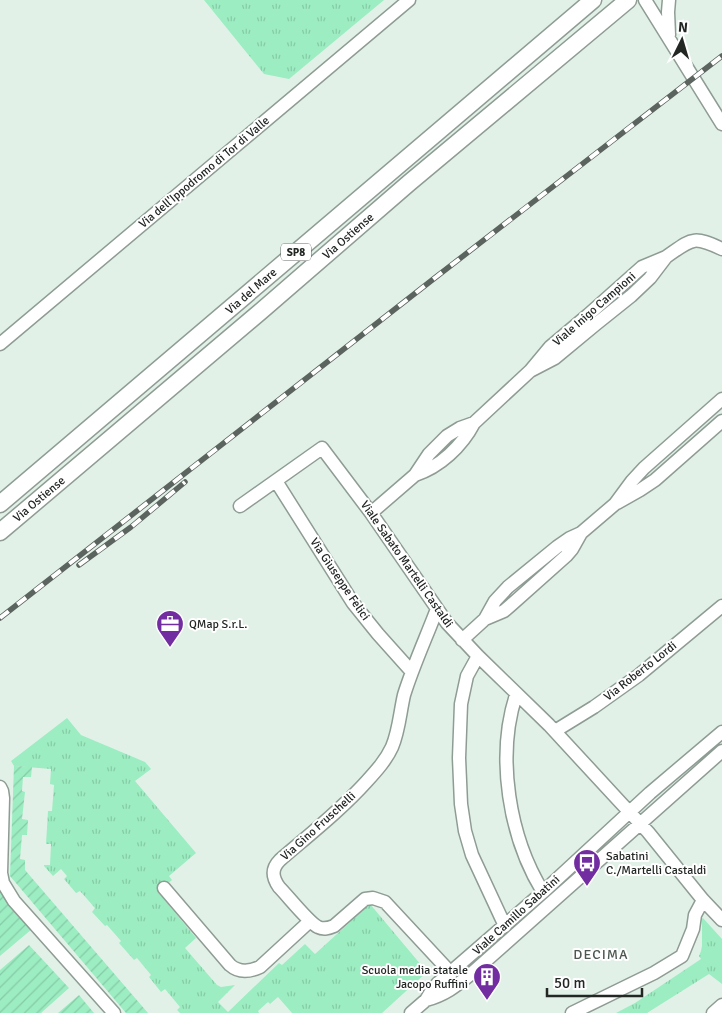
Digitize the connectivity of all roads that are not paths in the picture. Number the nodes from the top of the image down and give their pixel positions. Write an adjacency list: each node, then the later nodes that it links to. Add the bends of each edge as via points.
1 (409, 0): 9 (street, Via dell'Ippodromo di Tor di Valle)
2 (593, 0): 13 (main road, Via del Mare / SP8)
3 (628, 0): 17 (main road, Via Ostiense)
4 (645, 0): 6 (street)
5 (669, 0): 6 (street)
6 (669, 37): 7 (street)
7 (722, 124)
8 (722, 250): 16 (street, Viale Inigo Campioni, via 692,240 666,257 632,296 555,358 530,371 474,423 460,444 440,462 415,475)
9 (0, 344)
10 (722, 400): 14 (street, via 640,472)
11 (722, 421): 14 (street, via 655,480)
12 (276, 481): 15 (street, Viale Sabato Martelli Castaldi); 16 (street, Viale Sabato Martelli Castaldi, via 322,448); 22 (street, Via Giuseppe Felici, via 353,603)
13 (0, 504)
14 (615, 504): 20 (street, via 581,534 566,556 516,601 485,619)
15 (240, 506)
16 (371, 514): 19 (street, Viale Sabato Martelli Castaldi)
17 (0, 532)
18 (722, 606): 24 (street, Via Roberto Lordi, via 638,675)
19 (437, 609): 20 (street, Viale Sabato Martelli Castaldi); 22 (street, Via Gino Fruschelli)
20 (462, 640): 21 (street, Viale Sabato Martelli Castaldi)
21 (478, 656): 23 (street, Viale Sabato Martelli Castaldi); 35 (street, via 467,676 461,704 461,804 472,855)
22 (412, 672): 34 (street, Via Gino Fruschelli, via 394,740 383,762 357,792 275,866 273,874 277,884)
23 (516, 695): 24 (street, Viale Sabato Martelli Castaldi); 31 (street, via 507,745 509,792 528,865)
24 (555, 731): 28 (street, Viale Sabato Martelli Castaldi)
25 (722, 732): 28 (street, Viale Camillo Sabatini)
26 (722, 751): 29 (street, Viale Camillo Sabatini)
27 (0, 787): 39 (street, via 3,798 3,883 14,901)
28 (630, 812): 29 (street, Viale Sabato Martelli Castaldi); 31 (street, Viale Camillo Sabatini)
29 (640, 823): 32 (street, Viale Sabato Martelli Castaldi); 37 (street, Viale Camillo Sabatini, via 472,974 447,992)
30 (164, 888): 34 (street, via 230,965 242,971 260,967)
31 (543, 892): 35 (street, Viale Camillo Sabatini)
32 (703, 900): 33 (street, Viale Sabato Martelli Castaldi); 41 (street, via 682,956)
33 (722, 920)
34 (310, 921): 36 (street, via 320,928 331,928 366,898 380,900)
35 (505, 926): 36 (street, Viale Camillo Sabatini)
36 (451, 973): 37 (street, Viale Camillo Sabatini, via 437,984)
37 (426, 1000): 40 (street, Viale Camillo Sabatini)
38 (722, 1006): 42 (street)
39 (114, 1013)
40 (412, 1013)
41 (572, 1013)
42 (714, 1013)

